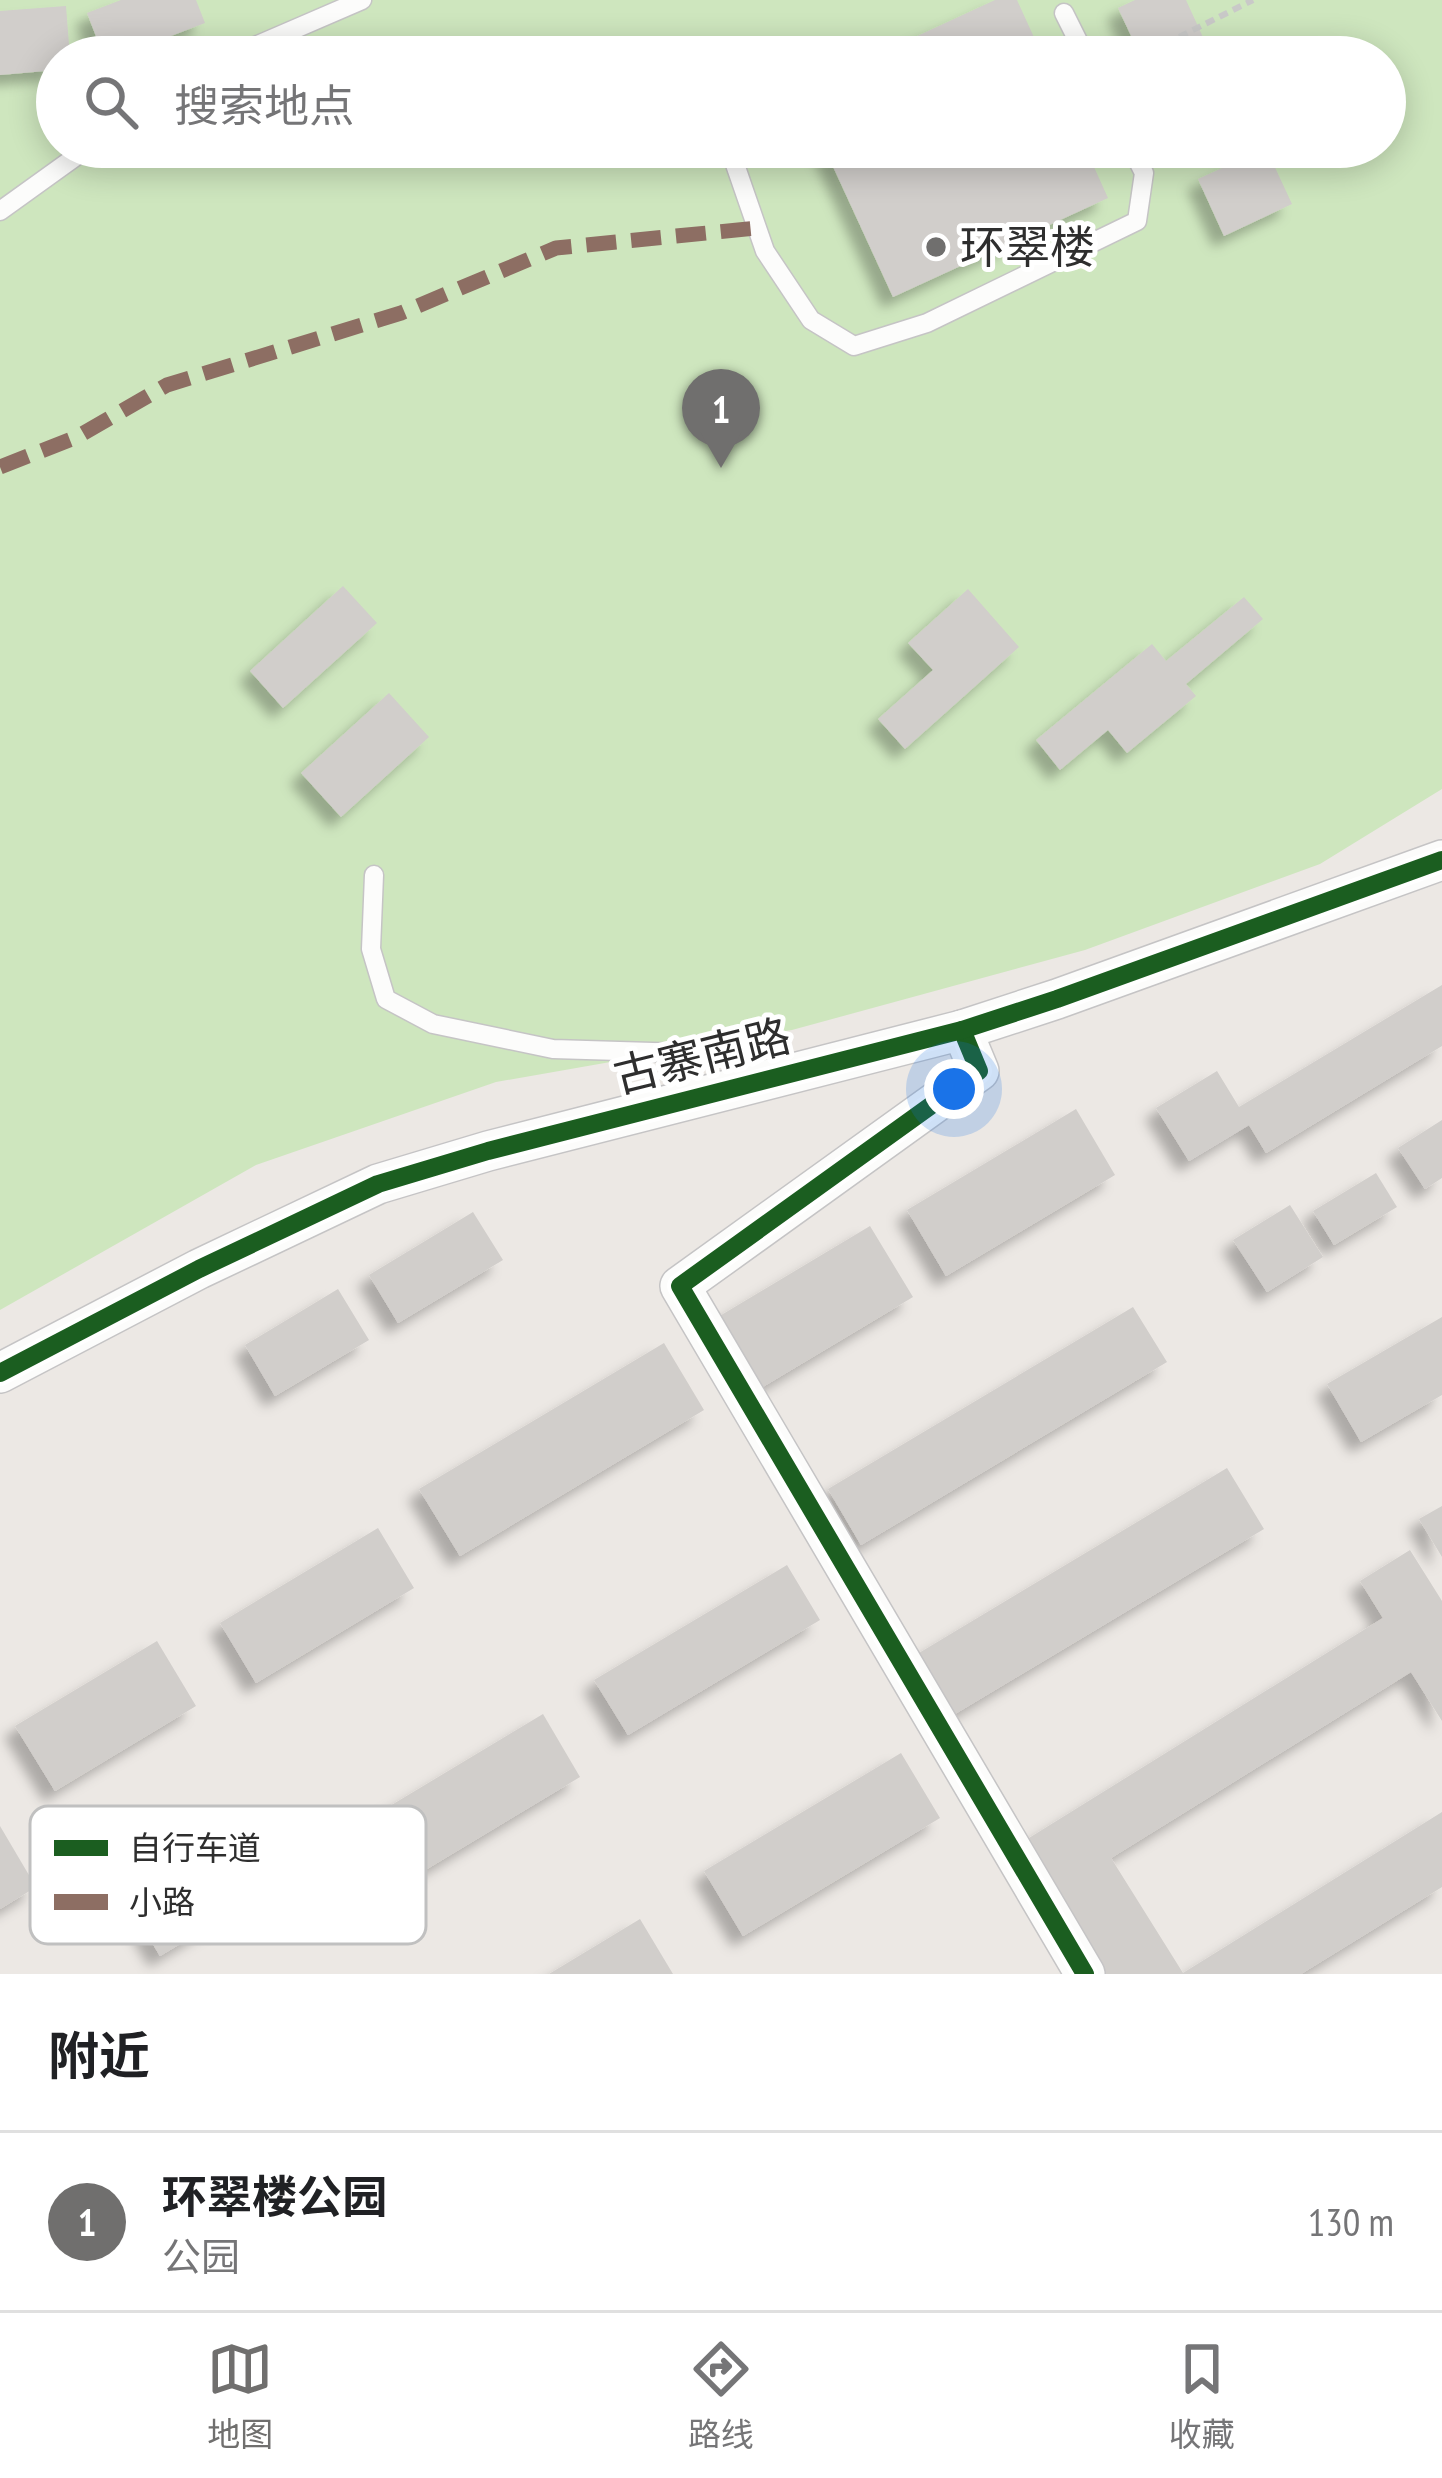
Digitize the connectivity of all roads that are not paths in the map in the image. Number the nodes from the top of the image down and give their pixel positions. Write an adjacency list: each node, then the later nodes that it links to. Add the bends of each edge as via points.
1 (362, 0): 3 (lane)
2 (1064, 14): 4 (lane)
3 (281, 36)
4 (1075, 36)
5 (59, 168): 8 (lane)
6 (736, 168): 7 (lane, via 765,251 811,320 854,346 927,323 1137,221)
7 (1142, 168)
8 (0, 211)
9 (1442, 860): 11 (street, 古寨南路)
10 (374, 875): 12 (lane, via 371,949 386,999 433,1024 553,1049 719,1054)
11 (962, 1030): 12 (street, 古寨南路); 14 (street, via 979,1071 680,1286)
12 (768, 1079): 13 (street, 古寨南路, via 379,1184)
13 (0, 1372)
14 (1085, 1974)

